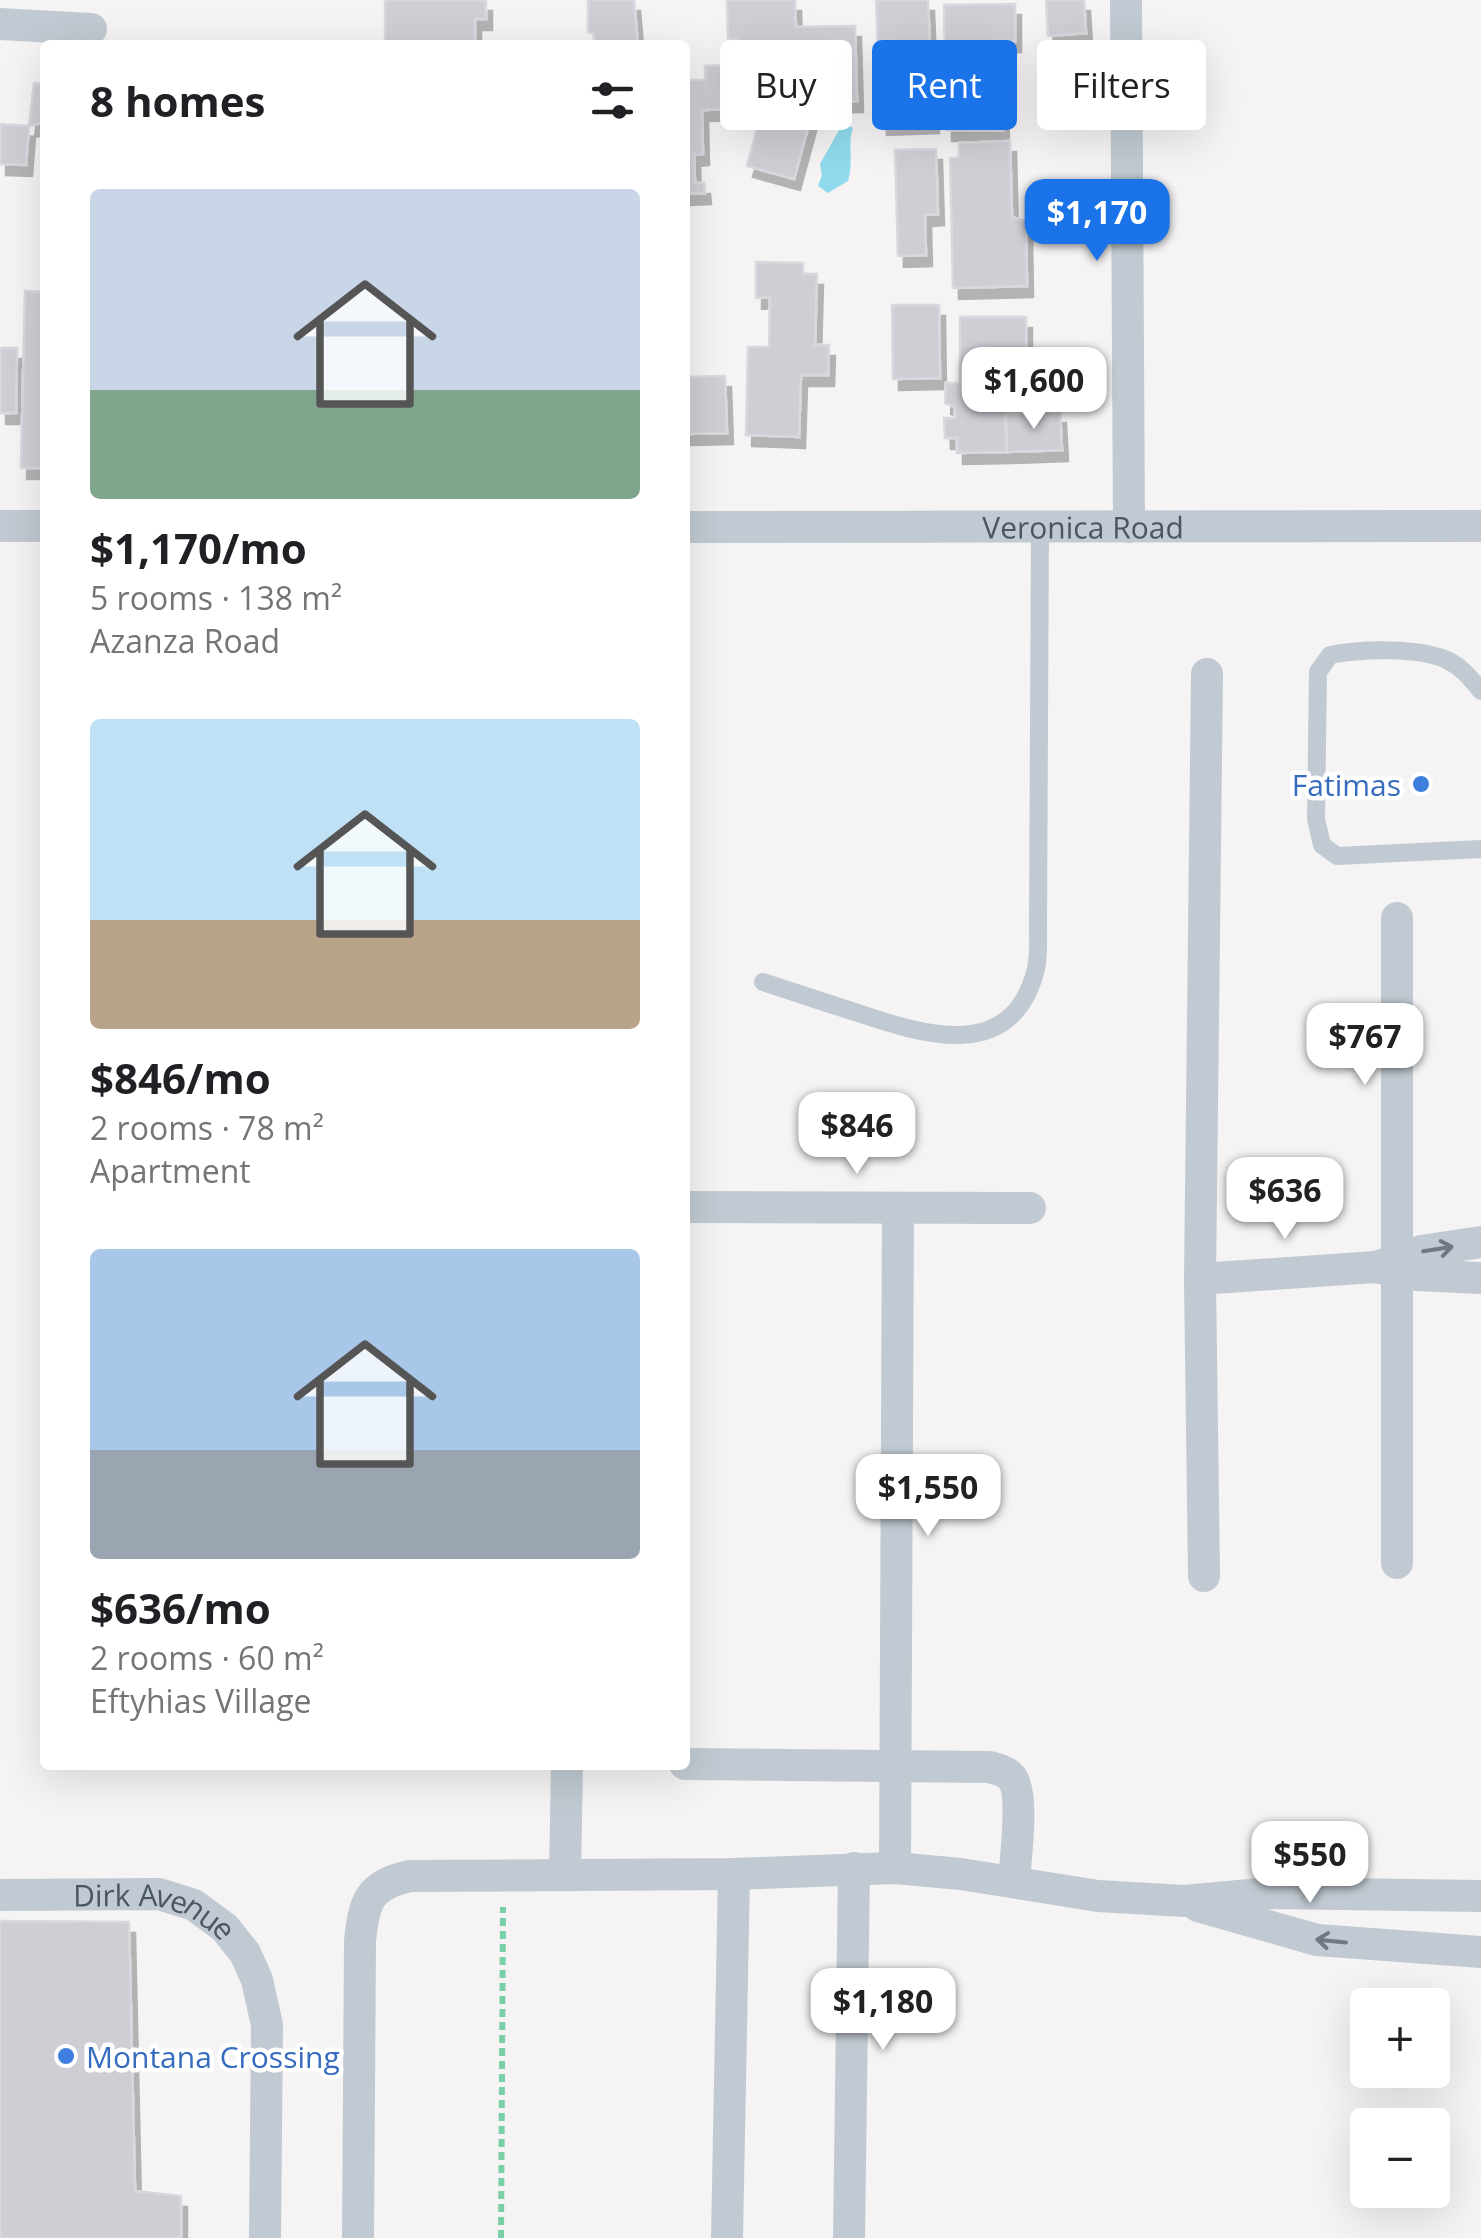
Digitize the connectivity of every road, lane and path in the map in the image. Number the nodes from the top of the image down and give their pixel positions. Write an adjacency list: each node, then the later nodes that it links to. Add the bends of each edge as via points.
1 (1126, 0): 8 (street)
2 (0, 24): 3 (street)
3 (90, 28)
4 (0, 526): 5 (street)
5 (40, 526)
6 (1481, 526): 8 (street, Veronica Road)
7 (1040, 527): 8 (street, Veronica Road); 9 (street, Veronica Road); 14 (lane, via 1038,923 1036,968 1020,1006 994,1028 961,1036 921,1034)
8 (1130, 527)
9 (690, 528)
10 (1208, 674): 21 (street)
11 (1481, 692): 12 (lane, via 1445,658 1330,655 1318,672 1316,819 1322,845 1337,856)
12 (1481, 849)
13 (1396, 918): 19 (street)
14 (763, 982)
15 (690, 1207): 16 (street)
16 (898, 1208): 17 (street); 25 (street)
17 (1030, 1208)
18 (1481, 1242): 19 (street, one-way to 18)
19 (1389, 1266): 20 (street); 21 (street); 22 (street)
20 (1481, 1278)
21 (1200, 1279): 23 (street)
22 (1397, 1563)
23 (1204, 1576)
24 (690, 1764): 25 (street)
25 (895, 1766): 28 (street); 32 (street, via 988,1768 1012,1778 1018,1796)
26 (568, 1770): 31 (street)
27 (854, 1868): 28 (street); 29 (street); 41 (street)
28 (894, 1868): 32 (street)
29 (734, 1874): 31 (street); 40 (street)
30 (503, 1876): 31 (street); 38 (street, via 386,1881 362,1914); 39 (path)
31 (566, 1876)
32 (1014, 1882): 35 (street)
33 (0, 1895): 37 (street, Dirk Avenue, via 160,1894 194,1905 245,1953 267,2024)
34 (1481, 1896): 35 (street, via 1271,1893)
35 (1184, 1902): 36 (street, one-way to 35, via 1316,1940)
36 (1481, 1952)
37 (265, 2238)
38 (358, 2238)
39 (501, 2238)
40 (727, 2238)
41 (849, 2238)

